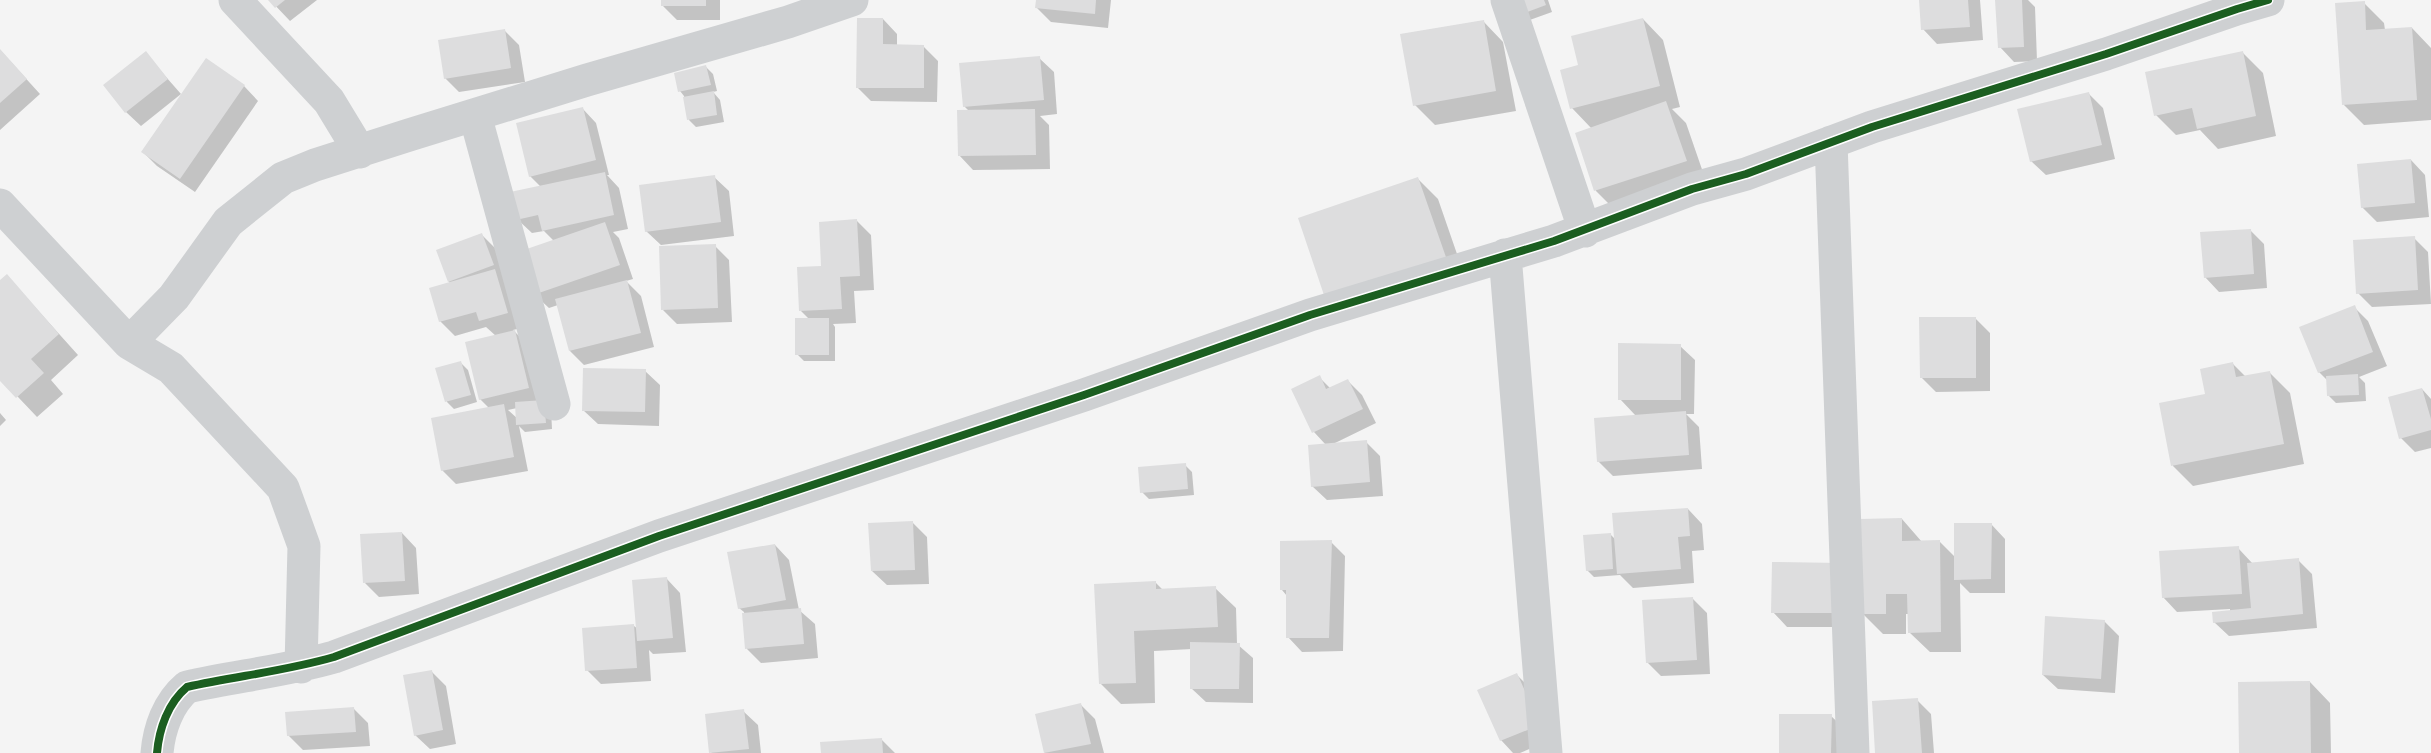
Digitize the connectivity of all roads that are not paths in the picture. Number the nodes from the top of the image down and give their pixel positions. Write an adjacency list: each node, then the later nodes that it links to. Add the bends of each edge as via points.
1 (236, 0): 7 (street, via 329,101)
2 (852, 0): 5 (street)
3 (1507, 0): 9 (street)
4 (2268, 0): 6 (street)
5 (475, 115): 7 (street); 12 (street)
6 (1831, 142): 9 (street, via 1650,204); 16 (street)
7 (360, 152): 11 (street, via 283,178 258,196 228,222 174,297)
8 (0, 205): 11 (street)
9 (1585, 231): 10 (street)
10 (1505, 255): 13 (street, via 1310,315 1084,395 659,536); 15 (street)
11 (129, 344): 13 (street, via 171,368 283,488 304,546)
12 (554, 404)
13 (301, 667): 14 (street, via 187,687 177,695 168,712)
14 (157, 753)
15 (1546, 753)
16 (1853, 753)

